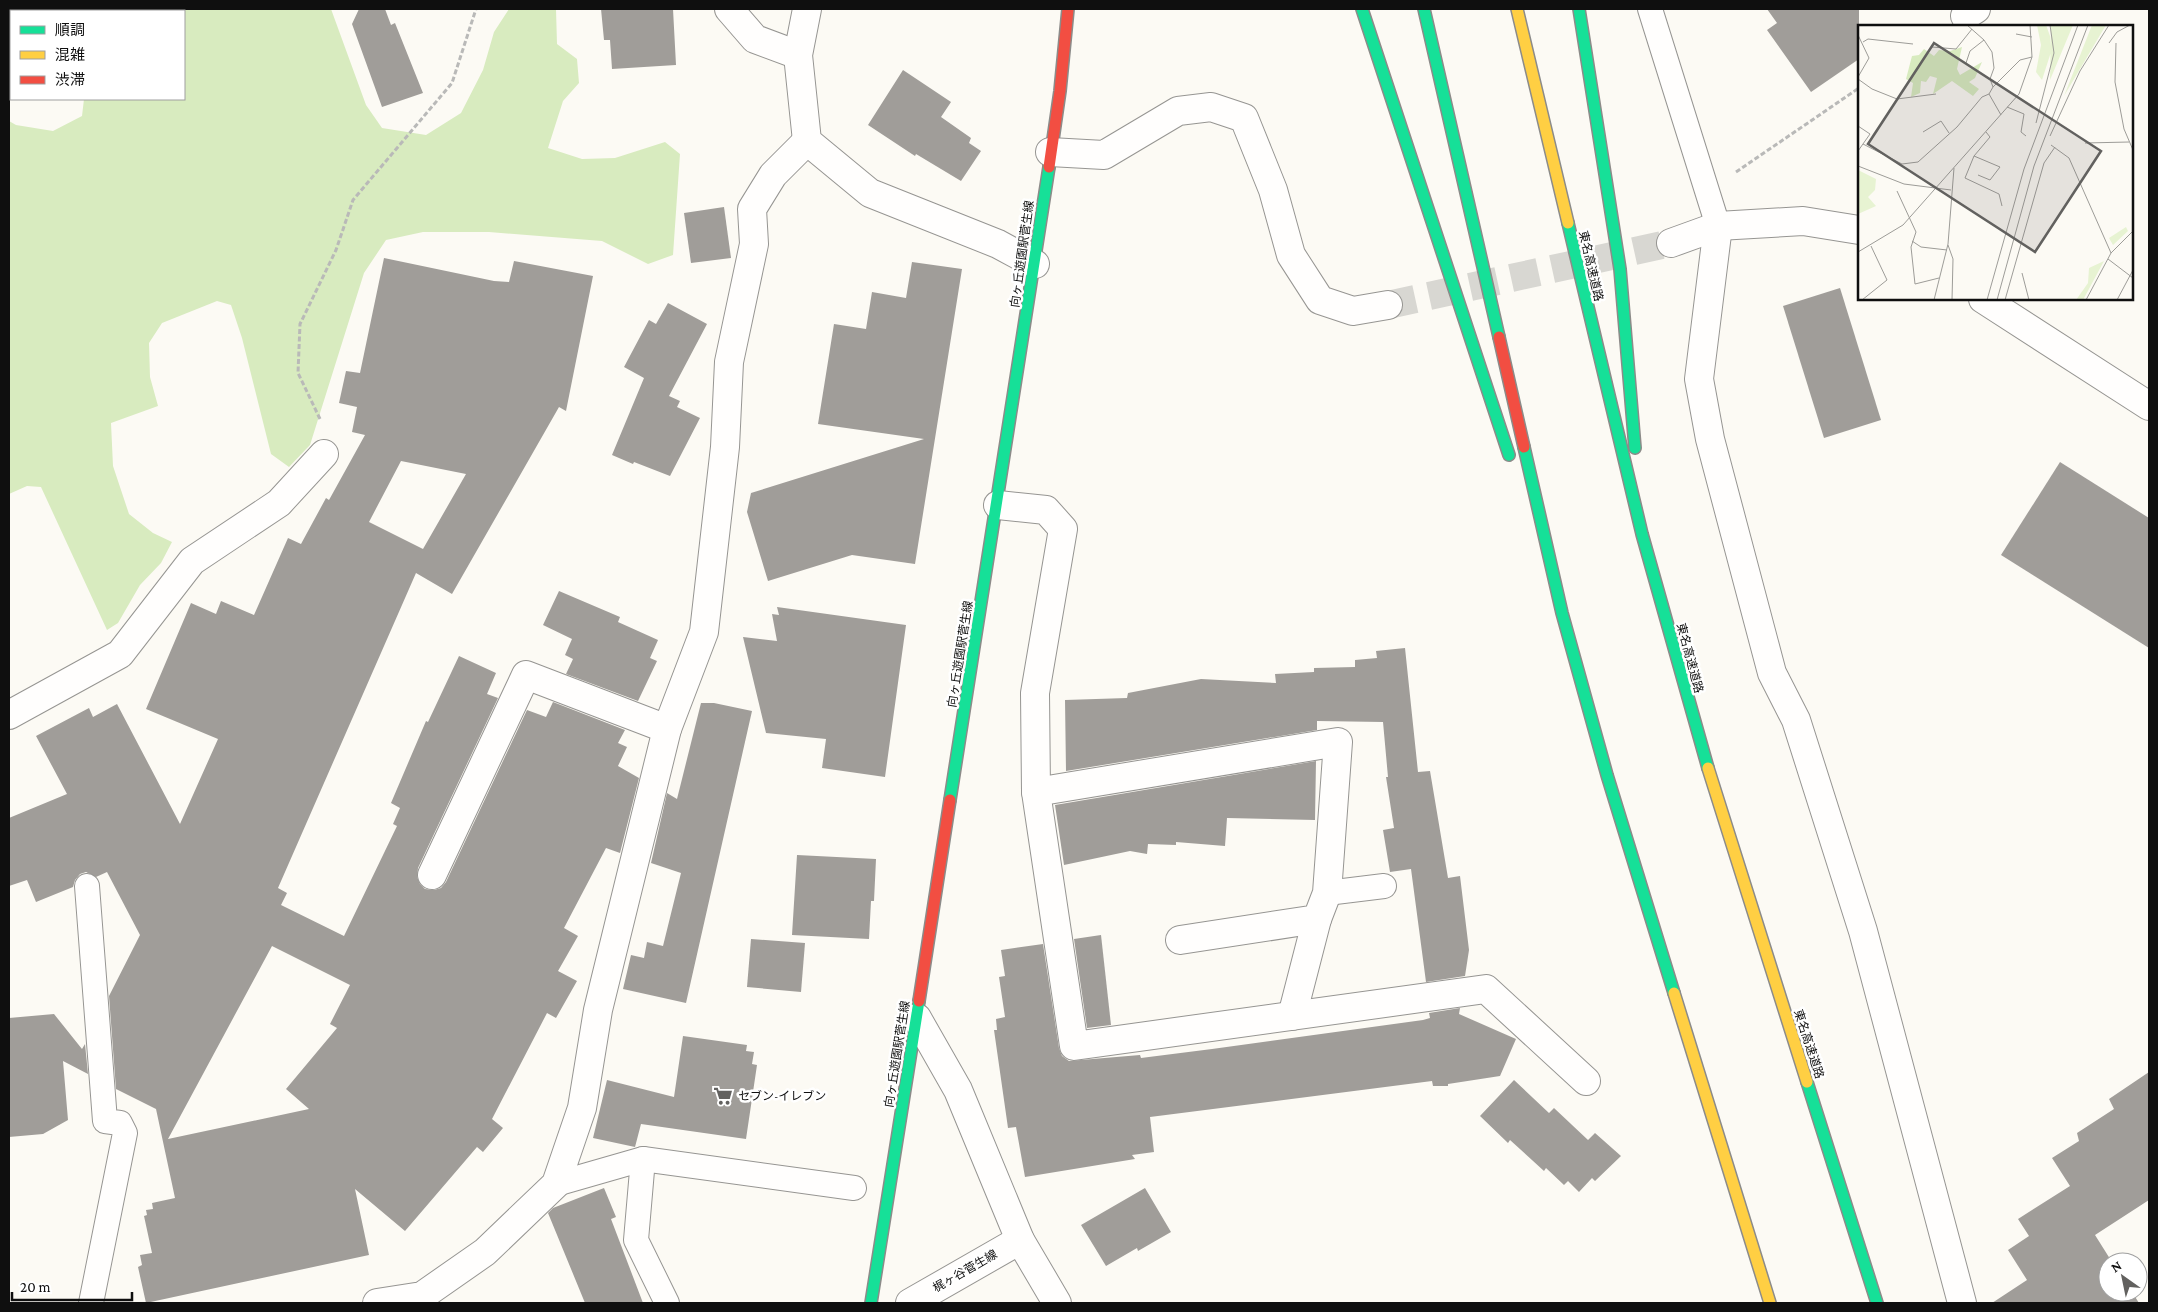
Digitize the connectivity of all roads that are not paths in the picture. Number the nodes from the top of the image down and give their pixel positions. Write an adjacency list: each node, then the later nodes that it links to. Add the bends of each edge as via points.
1 (729, 9): 9 (street, via 756,40)
2 (807, 9): 9 (street)
3 (1068, 9): 11 (main road, 向ヶ丘遊園駅菅生線)
4 (1362, 9): 20 (main road)
5 (1424, 9): 24 (main road)
6 (1518, 9): 23 (main road, 東名高速道路)
7 (1579, 9): 23 (main road, via 1620,270)
8 (1650, 9): 12 (lane)
9 (798, 55): 10 (street)
10 (807, 141): 15 (street, via 870,193 998,244); 26 (street, via 773,175 752,209 754,244 729,362 725,447 704,632)
11 (1050, 152): 15 (main road, 向ヶ丘遊園駅菅生線); 17 (street, via 1104,155 1178,111 1211,107 1244,118 1273,190 1291,255 1320,300 1353,311)
12 (1718, 226): 13 (street, via 1803,221); 14 (street); 49 (street, via 1699,379 1710,439 1772,674 1796,720 1863,931)
13 (1858, 230)
14 (1671, 243)
15 (1035, 264): 22 (main road, 向ヶ丘遊園駅菅生線)
16 (1985, 300): 18 (street)
17 (1388, 305)
18 (2149, 406)
19 (328, 448): 25 (street, via 279,503 192,561 120,654)
20 (1512, 462)
21 (1521, 490): 24 (main road)
22 (998, 505): 27 (street, via 1046,510 1064,529 1035,693); 35 (main road, 向ヶ丘遊園駅菅生線)
23 (1642, 534): 48 (main road, 東名高速道路, via 1700,744)
24 (1562, 613): 47 (main road, via 1607,774)
25 (9, 715)
26 (667, 729): 28 (street, via 526,675); 38 (street, via 598,1010 582,1108)
27 (1036, 792): 31 (street, via 1338,742); 34 (street, via 1074,1046)
28 (432, 875)
29 (87, 886): 41 (lane, via 105,1121 120,1122 125,1132)
30 (1384, 886): 31 (lane)
31 (1327, 893): 32 (street)
32 (1317, 920): 33 (street); 34 (street)
33 (1180, 940)
34 (1292, 1016): 36 (street, via 1486,989)
35 (917, 1018): 40 (street, via 958,1090); 44 (main road, 向ヶ丘遊園駅菅生線)
36 (1586, 1081)
37 (643, 1159): 38 (lane); 39 (lane); 43 (lane, via 636,1240)
38 (556, 1184): 42 (street, via 485,1252 422,1296)
39 (854, 1188)
40 (1020, 1240): 45 (street, 梶ヶ谷菅生線); 46 (street)
41 (91, 1303)
42 (377, 1303)
43 (667, 1303)
44 (872, 1303)
45 (910, 1303)
46 (1057, 1303)
47 (1770, 1303)
48 (1877, 1303)
49 (1962, 1303)

